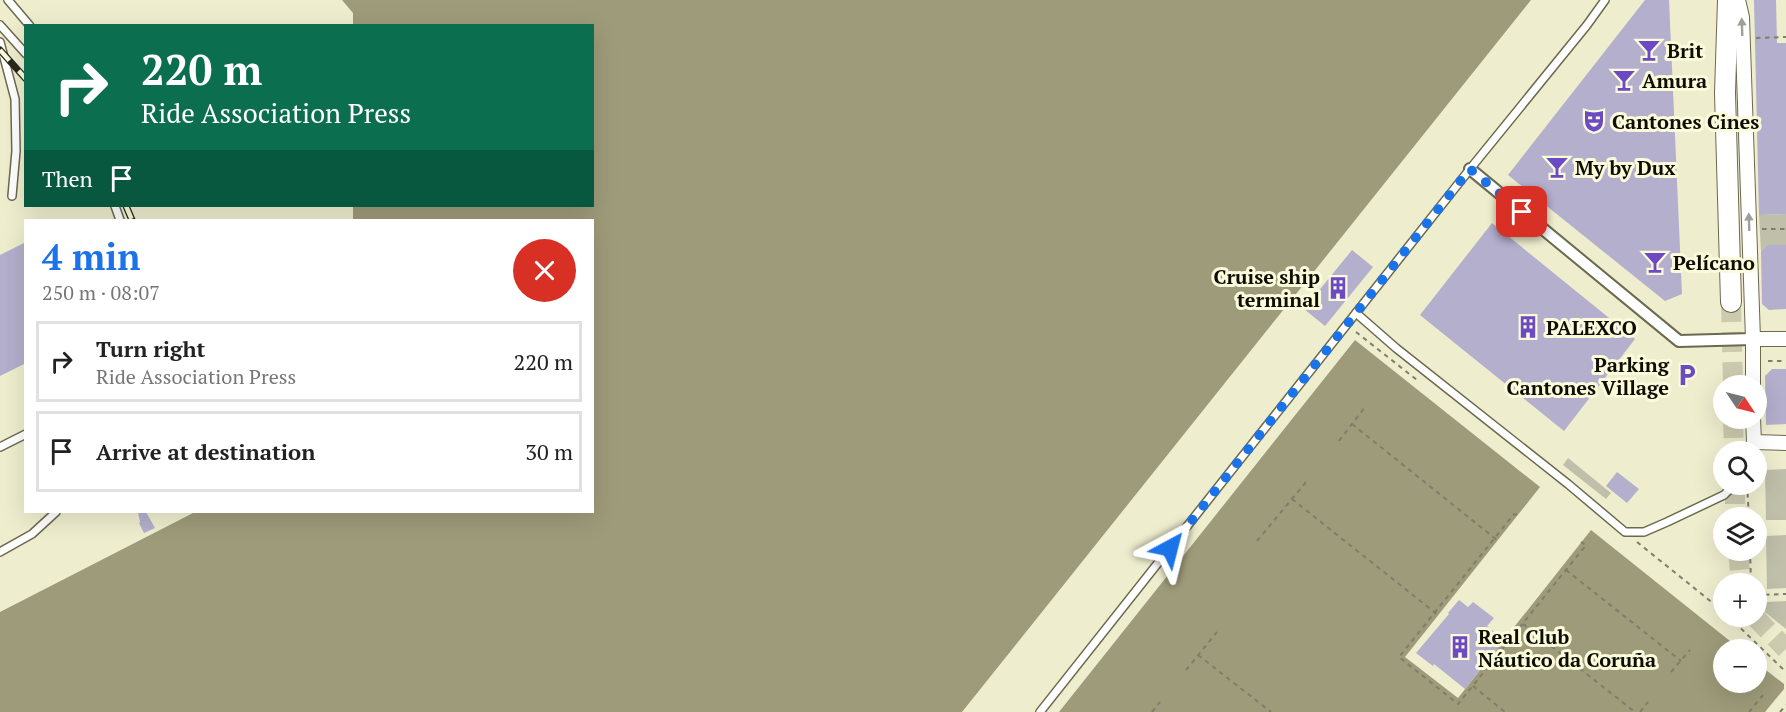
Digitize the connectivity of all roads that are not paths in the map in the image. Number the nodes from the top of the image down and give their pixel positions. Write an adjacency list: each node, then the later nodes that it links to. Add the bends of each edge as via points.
1 (8, 0): 5 (lane)
2 (1605, 0): 9 (lane)
3 (1728, 0): 11 (main road, via 1725,93)
4 (1738, 0): 13 (street, one-way to 4, via 1742,17)
5 (28, 24)
6 (0, 25): 8 (lane)
7 (0, 42): 10 (lane, via 15,99)
8 (24, 52)
9 (1470, 169): 12 (lane); 13 (street, via 1679,341)
10 (12, 196)
11 (1731, 302)
12 (1356, 313): 20 (lane, via 1625,532 1644,532); 23 (lane)
13 (1754, 339): 14 (street); 15 (street)
14 (1786, 339)
15 (1754, 375)
16 (24, 435): 19 (lane)
17 (1786, 443): 18 (street)
18 (1767, 445)
19 (0, 447)
20 (1724, 495)
21 (55, 513): 22 (lane, via 32,534)
22 (0, 552)
23 (1040, 712)

